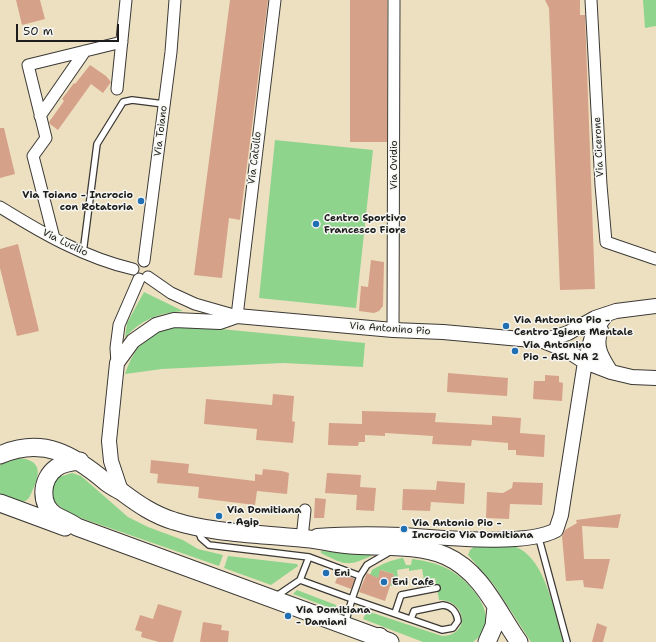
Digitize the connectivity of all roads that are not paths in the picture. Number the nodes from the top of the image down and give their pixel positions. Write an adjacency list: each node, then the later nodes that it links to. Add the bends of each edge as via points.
1 (126, 0): 6 (street)
2 (175, 0): 9 (street, Via Toiano)
3 (275, 0): 19 (street, Via Catullo)
4 (394, 0): 20 (street, Via Ovidio)
5 (591, 0): 14 (street, Via Cicerone, via 606,242)
6 (122, 42): 7 (street); 8 (street)
7 (85, 51): 10 (street); 10 (street, via 28,65)
8 (117, 89)
9 (164, 104): 13 (lane, via 132,100 123,102 97,144); 15 (street, Via Toiano)
10 (40, 116): 12 (street, via 46,138 33,156)
11 (0, 207): 12 (street, Via Lucilio)
12 (54, 238): 13 (street, Via Lucilio)
13 (83, 253): 16 (street, Via Lucilio)
14 (656, 259)
15 (144, 261): 16 (street, via 137,263); 16 (street, via 151,266 151,273)
16 (140, 275): 19 (street, Via Antonino Pio, via 189,302); 23 (street, via 119,325)
17 (656, 306): 18 (street, Via Antonino Pio)
18 (607, 314): 21 (street, Via Antonino Pio, via 568,333); 22 (street, via 593,333); 24 (street, via 600,333 599,349)
19 (237, 316): 20 (street, Via Antonino Pio); 23 (street, Via Antonino Pio, via 220,322 174,320 156,325 133,341)
20 (393, 330): 21 (street, Via Antonino Pio)
21 (544, 341): 22 (street, Via Antonino Pio, via 568,351)
22 (585, 362): 24 (street, Via Antonino Pio); 33 (street, via 559,524 556,530)
23 (117, 363): 28 (street, via 109,441 111,461)
24 (611, 372): 25 (street, Via Antonino Pio, via 632,377)
25 (656, 378)
26 (0, 455): 27 (main road, via 19,448 31,447 53,450)
27 (80, 461): 28 (main road); 32 (main road, via 56,468 46,479 44,493 48,507 54,514)
28 (121, 491): 31 (main road, via 136,504 157,515)
29 (0, 503): 32 (main road, via 64,527)
30 (305, 510): 34 (street)
31 (196, 526): 34 (main road); 36 (lane, via 201,538 209,545)
32 (77, 527): 40 (main road)
33 (538, 535): 34 (street, via 473,539 350,534); 49 (lane)
34 (302, 538): 35 (main road, via 348,545)
35 (394, 547): 37 (lane, via 387,555 368,565); 42 (main road, via 431,552 456,561 475,576)
36 (309, 557): 37 (lane); 38 (lane)
37 (360, 576): 41 (lane)
38 (300, 580): 40 (lane); 41 (lane)
39 (437, 588): 43 (lane, via 401,595)
40 (273, 598): 45 (main road)
41 (352, 598): 43 (lane); 45 (lane)
42 (496, 607): 47 (main road, via 494,626); 48 (main road)
43 (395, 613): 44 (lane)
44 (411, 619): 44 (lane, via 442,630 453,628 458,622 455,611 443,605 414,611)
45 (345, 624): 46 (main road)
46 (384, 641)
47 (488, 642)
48 (518, 642)
49 (567, 642)

